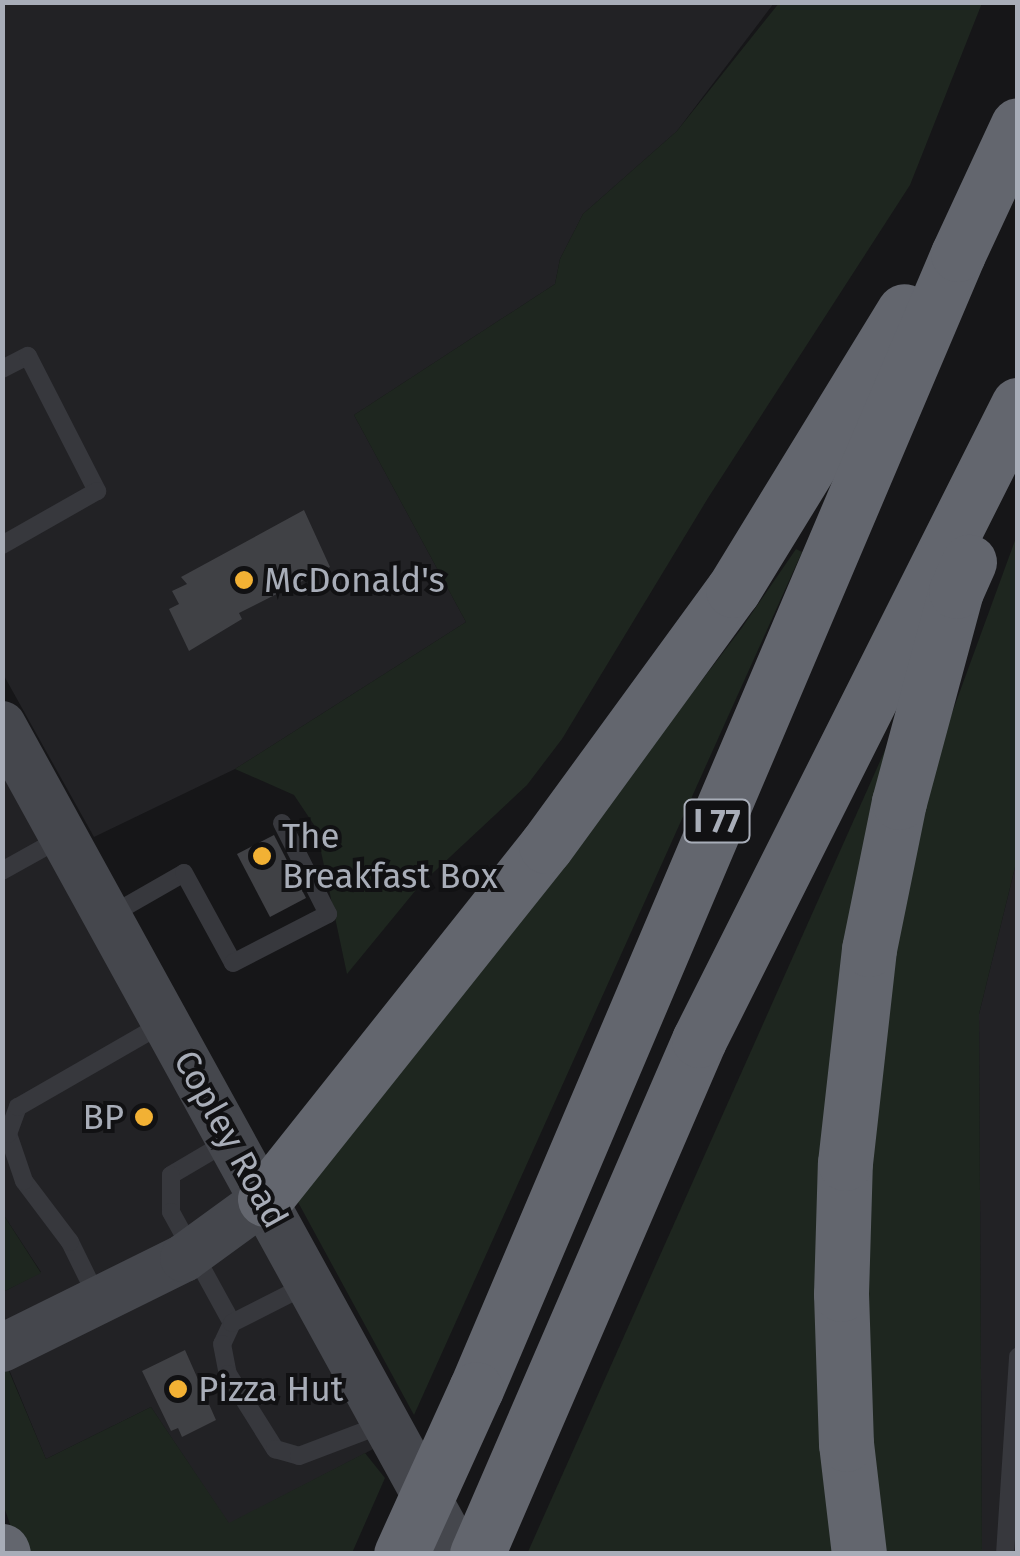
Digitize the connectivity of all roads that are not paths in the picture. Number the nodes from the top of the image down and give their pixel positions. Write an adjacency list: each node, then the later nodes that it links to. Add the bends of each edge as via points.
1 (1018, 125): 13 (highway, via 733,590 546,846); 21 (highway, I 77, bridge)
2 (2, 369): 5 (lane, via 28,356 97,491)
3 (1018, 404): 23 (highway, I 77, via 700,1040)
4 (1018, 452): 24 (highway, via 956,591 899,802 869,949 841,1255 844,1407)
5 (2, 545)
6 (6, 739): 8 (main road, Copley Road)
7 (282, 823): 10 (lane, via 328,914 233,963 184,873)
8 (64, 836): 9 (lane); 10 (main road, Copley Road)
9 (2, 871)
10 (109, 916): 11 (main road, Copley Road)
11 (166, 1022): 12 (main road, Copley Road); 16 (lane, via 18,1107 8,1134 24,1181 70,1242)
12 (232, 1140): 13 (main road, Copley Road); 14 (lane, via 171,1176 171,1212)
13 (265, 1199): 14 (main road); 15 (main road, Copley Road)
14 (191, 1252): 16 (main road); 17 (lane)
15 (310, 1283): 17 (lane); 20 (main road, Copley Road)
16 (99, 1300): 18 (main road)
17 (232, 1323): 20 (lane, via 222,1344 228,1374 275,1448 299,1456)
18 (2, 1348)
19 (1018, 1356): 25 (lane)
20 (387, 1423): 22 (main road, Copley Road)
21 (402, 1554)
22 (458, 1554)
23 (477, 1554)
24 (859, 1554)
25 (1005, 1554)

